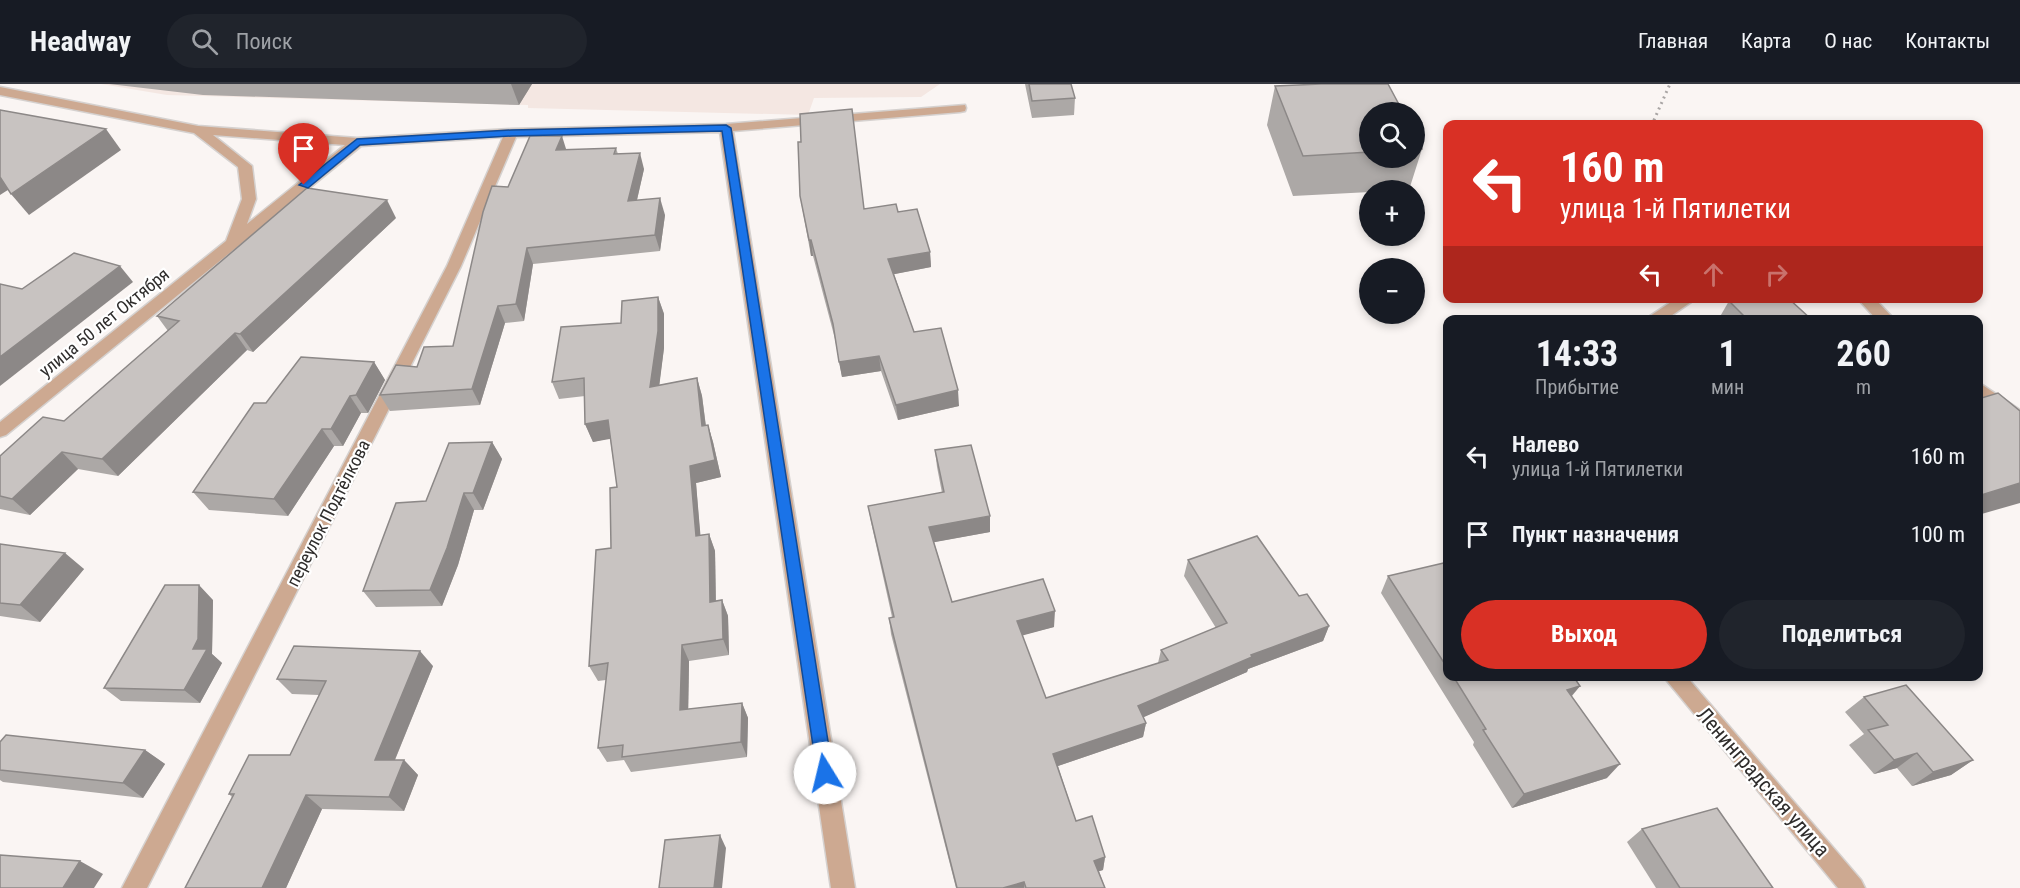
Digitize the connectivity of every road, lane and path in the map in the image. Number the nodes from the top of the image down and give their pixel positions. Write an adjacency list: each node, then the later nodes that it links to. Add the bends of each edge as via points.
1 (52, 84): 4 (street)
2 (1670, 84): 6 (path)
3 (0, 91): 4 (street)
4 (40, 98): 8 (street)
5 (960, 108): 7 (street)
6 (1654, 120)
7 (726, 128): 9 (street); 21 (street)
8 (198, 130): 10 (street); 11 (street, via 245,166 249,199)
9 (512, 133): 10 (street); 20 (street, переулок Подтёлкова, via 454,266)
10 (357, 142): 11 (street, улица 50 лет Октября)
11 (233, 243): 18 (street, улица 50 лет Октября)
12 (1681, 303): 14 (street)
13 (1869, 303): 15 (street)
14 (1661, 315)
15 (1881, 315)
16 (1983, 392): 17 (street)
17 (2020, 419)
18 (0, 431)
19 (1676, 681): 22 (street, Ленинградская улица)
20 (134, 888)
21 (843, 888)
22 (1853, 888)

